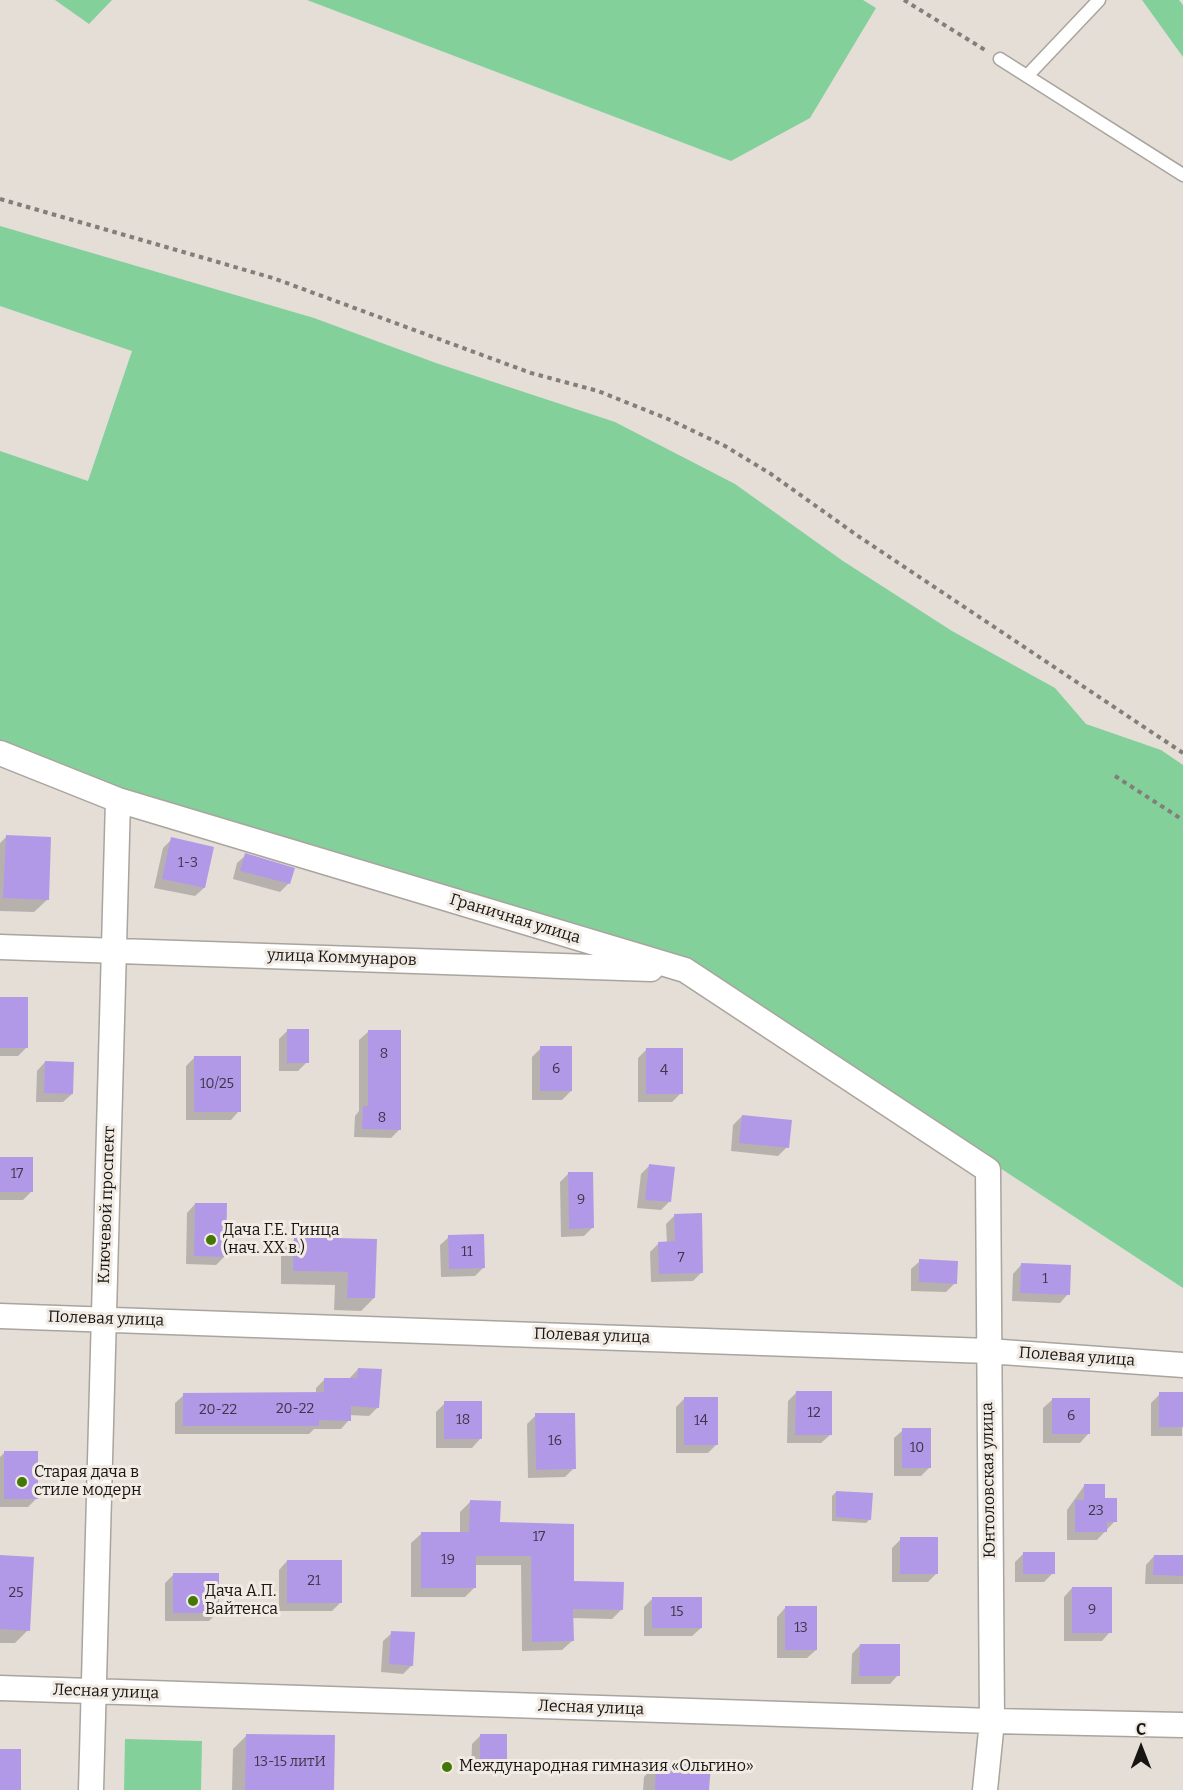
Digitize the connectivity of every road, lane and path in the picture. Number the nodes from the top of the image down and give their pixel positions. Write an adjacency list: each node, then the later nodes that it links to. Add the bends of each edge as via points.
1 (904, 0): 3 (path)
2 (1099, 0): 4 (lane)
3 (1000, 59): 4 (lane)
4 (1027, 76): 5 (lane)
5 (1183, 175)
6 (0, 199): 8 (path, via 273,278 668,419 725,446 771,474)
7 (0, 753): 10 (street, Граничная улица)
8 (1183, 753)
9 (1115, 776): 11 (path)
10 (118, 800): 13 (street, Ключевой проспект); 14 (street, Граничная улица)
11 (1183, 820)
12 (0, 947): 13 (street, улица Коммунаров)
13 (113, 951): 14 (street, улица Коммунаров); 17 (street, Ключевой проспект)
14 (684, 970): 15 (street, Граничная улица)
15 (988, 1170): 18 (street, Юнтоловская улица)
16 (0, 1316): 17 (street, Полевая улица)
17 (104, 1319): 18 (street, Полевая улица); 21 (street, Ключевой проспект)
18 (988, 1351): 19 (street, Полевая улица); 22 (street, Юнтоловская улица)
19 (1183, 1365)
20 (0, 1688): 21 (street, Лесная улица)
21 (93, 1691): 22 (street, Лесная улица); 24 (street, Ключевой проспект)
22 (992, 1721): 23 (street, Лесная улица); 25 (street, Юнтоловская улица)
23 (1183, 1725)
24 (91, 1790)
25 (985, 1790)

